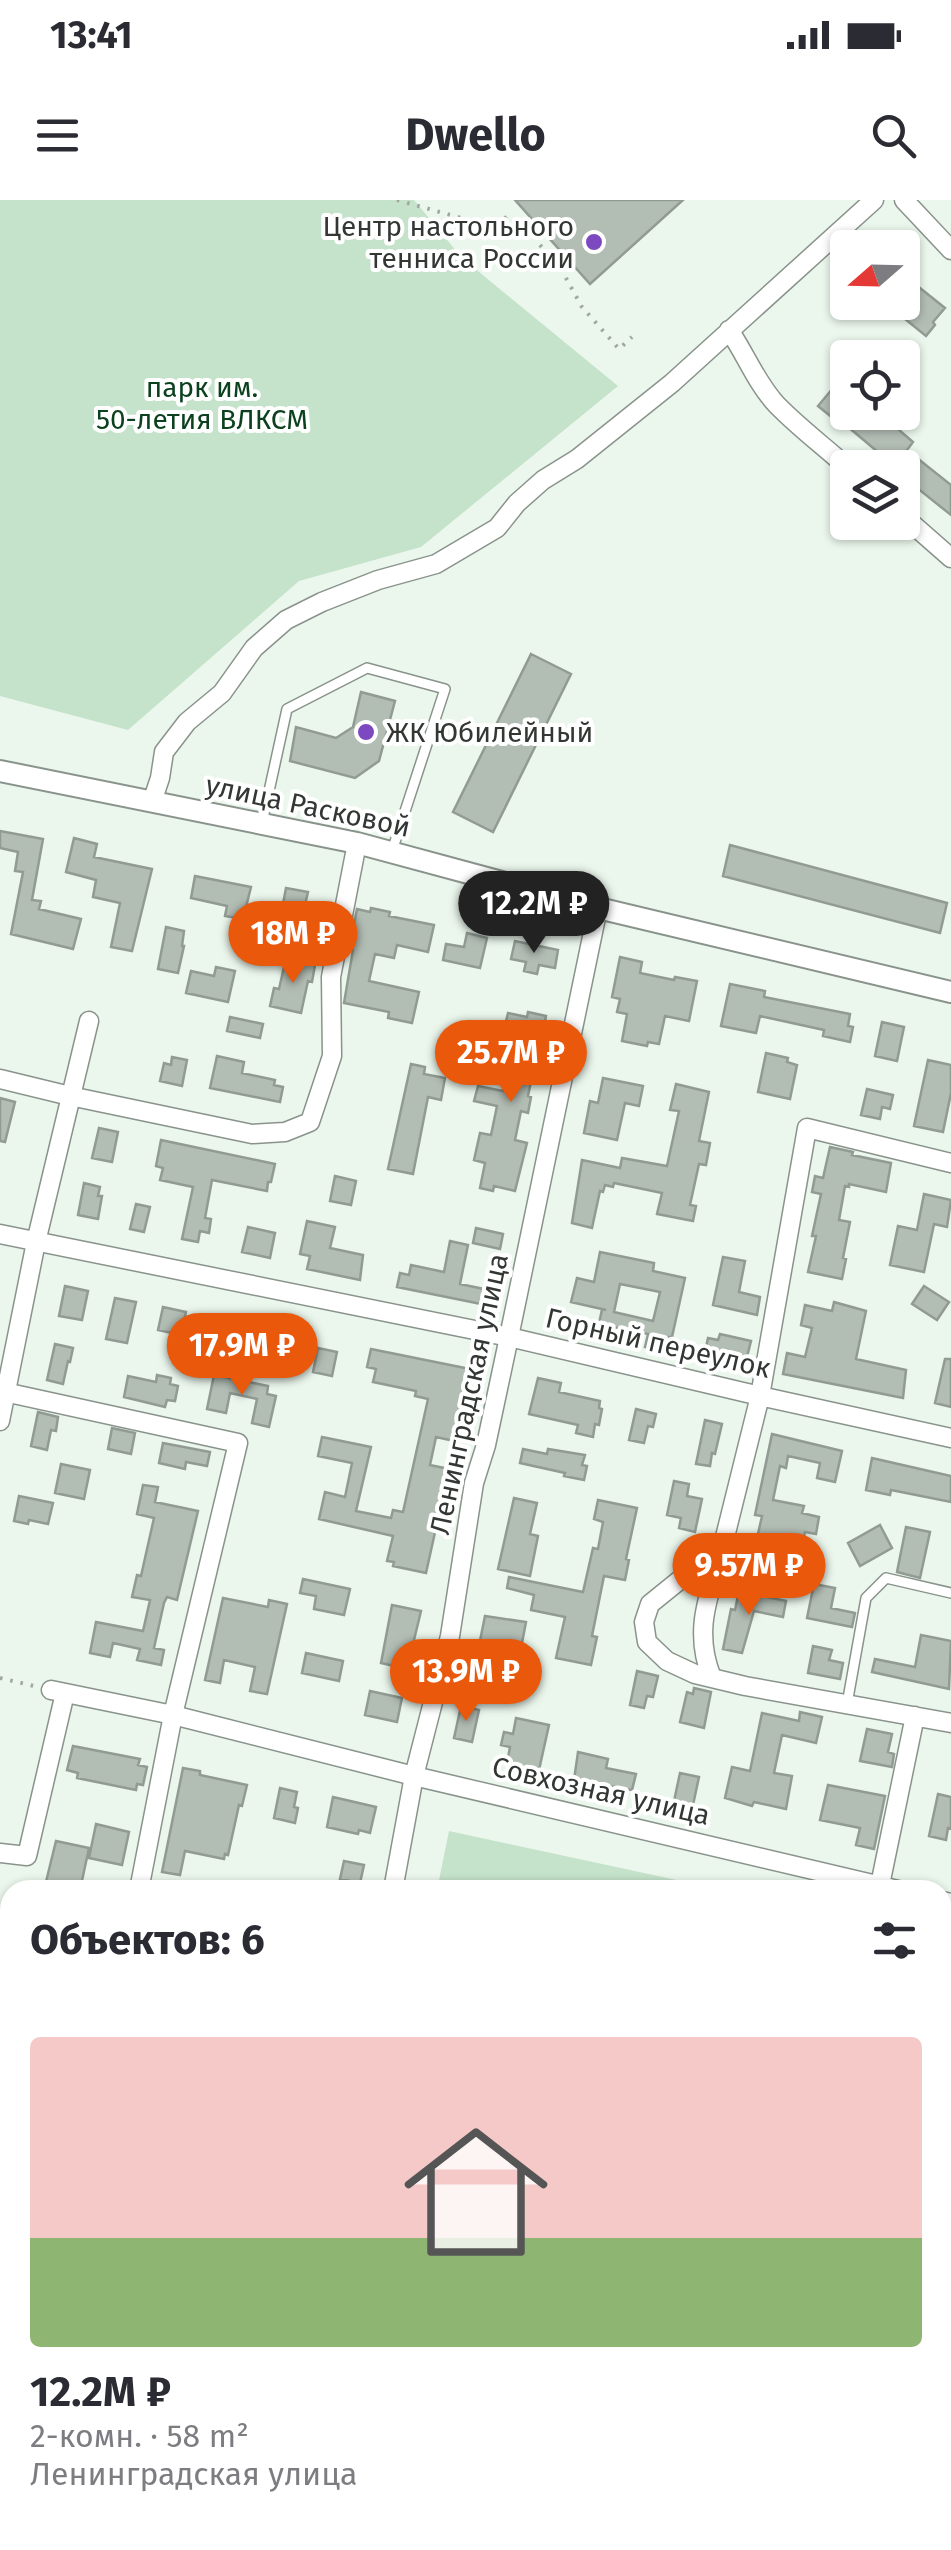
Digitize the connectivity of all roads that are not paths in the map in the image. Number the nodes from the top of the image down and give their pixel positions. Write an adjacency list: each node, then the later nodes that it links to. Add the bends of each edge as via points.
1 (874, 200): 4 (street)
2 (904, 200): 3 (street)
3 (951, 250)
4 (729, 330): 5 (street, via 776,404); 9 (street, via 577,460 543,480 497,528 436,564 378,580 286,620 254,648 222,693 186,722 164,752)
5 (830, 452)
6 (920, 531): 7 (street)
7 (951, 558)
8 (0, 771): 9 (street, улица Расковой)
9 (152, 802): 10 (street, улица Расковой)
10 (262, 823): 11 (street, улица Расковой); 12 (lane, via 287,709 368,668 445,688)
11 (357, 843): 12 (street, улица Расковой); 17 (street, via 331,977 332,1056 310,1122 252,1134)
12 (392, 852): 13 (street, улица Расковой)
13 (598, 908): 14 (street, улица Расковой); 21 (street, Ленинградская улица)
14 (951, 992)
15 (89, 1020): 17 (street)
16 (0, 1079): 17 (street)
17 (70, 1096): 20 (street)
18 (951, 1163): 23 (street, via 806,1128)
19 (0, 1234): 20 (street, Горный переулок)
20 (36, 1242): 21 (street, Горный переулок); 22 (street)
21 (510, 1336): 23 (street, Горный переулок); 33 (street, Ленинградская улица, via 474,1483 450,1636)
22 (3, 1391): 24 (street); 30 (street, via 238,1444)
23 (760, 1396): 25 (street, Горный переулок); 26 (street)
24 (0, 1421)
25 (951, 1438)
26 (723, 1545): 28 (street, via 701,1636); 28 (street, via 650,1604 644,1622 647,1642 667,1662)
27 (951, 1593): 29 (lane, via 886,1578 866,1598)
28 (712, 1678): 29 (street)
29 (847, 1704): 31 (street)
30 (173, 1716): 33 (street, Совхозная улица); 34 (street, Совхозная улица, via 58,1691 27,1856); 35 (street)
31 (914, 1716): 32 (street); 38 (street)
32 (951, 1723)
33 (414, 1776): 36 (street, Ленинградская улица); 37 (street, Совхозная улица)
34 (0, 1854)
35 (140, 1880)
36 (395, 1880)
37 (855, 1880)
38 (890, 1880)

